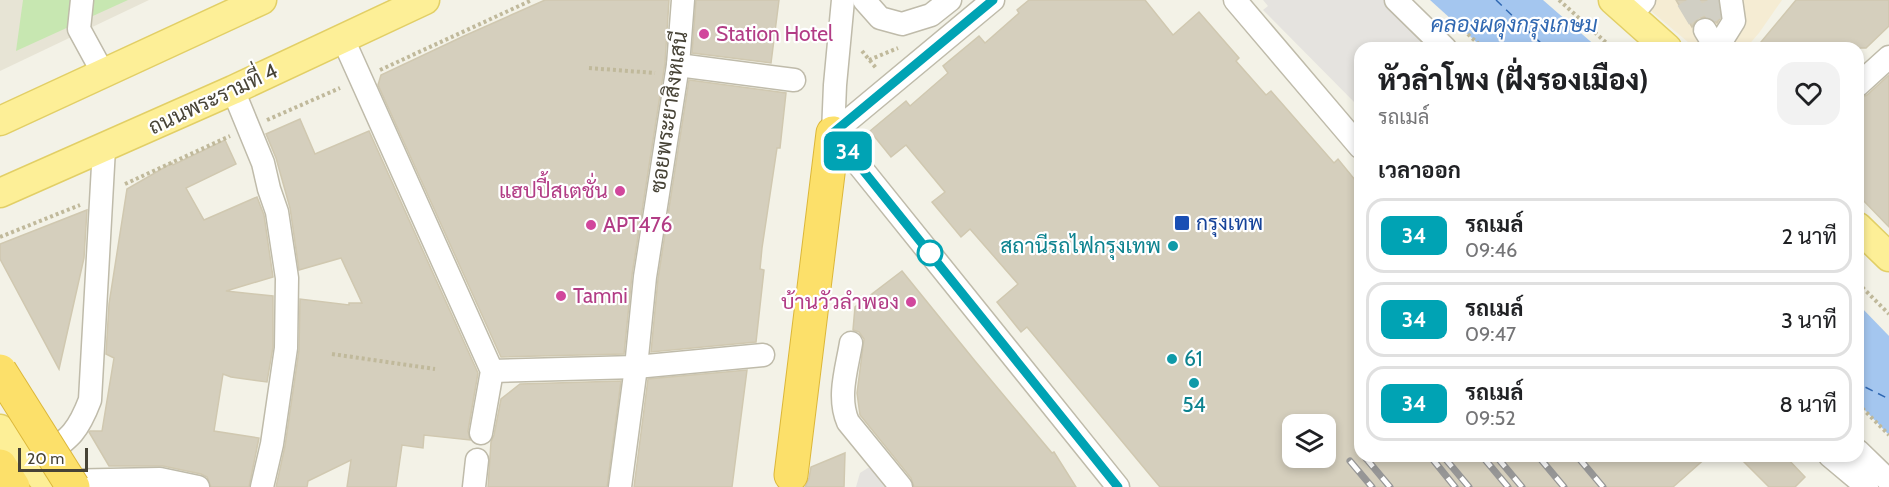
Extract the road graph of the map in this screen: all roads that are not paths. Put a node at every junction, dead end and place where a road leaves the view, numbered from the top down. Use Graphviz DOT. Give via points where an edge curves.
graph roads {
  1 [pos="82,0"];
  2 [pos="262,0"];
  3 [pos="425,0"];
  4 [pos="683,0"];
  5 [pos="843,0"];
  6 [pos="864,0"];
  7 [pos="950,0"];
  8 [pos="993,0"];
  9 [pos="1235,0"];
  10 [pos="1396,0"];
  11 [pos="1731,0"];
  12 [pos="1629,5"];
  13 [pos="1717,37"];
  14 [pos="343,39"];
  15 [pos="1439,42"];
  16 [pos="1662,42"];
  17 [pos="1889,57"];
  18 [pos="678,70"];
  19 [pos="103,73"];
  20 [pos="794,80"];
  21 [pos="1864,80"];
  22 [pos="233,90"];
  23 [pos="0,121"];
  24 [pos="833,133"];
  25 [pos="1354,140"];
  26 [pos="104,148"];
  27 [pos="0,194"];
  28 [pos="1864,233"];
  29 [pos="1889,257"];
  30 [pos="851,343"];
  31 [pos="763,355"];
  32 [pos="636,367"];
  33 [pos="0,371"];
  34 [pos="492,371"];
  35 [pos="0,429"];
  36 [pos="481,432"];
  37 [pos="1864,457"];
  38 [pos="477,460"];
  39 [pos="1837,462"];
  40 [pos="791,475"];
  41 [pos="35,479"];
  42 [pos="1889,481"];
  43 [pos="198,487"];
  44 [pos="262,487"];
  45 [pos="474,487"];
  46 [pos="620,487"];
  47 [pos="901,487"];
  48 [pos="1118,487"];
  49 [pos="1867,487"];
  1 -- 19 [label="street" via="79,29"];
  2 -- 19 [label="main road"];
  3 -- 14 [label="main road, ถนนพระรามที่ 4"];
  4 -- 18 [label="street, ซอยพระยาสิงหเสนี"];
  5 -- 24 [label="street"];
  6 -- 7 [label="street" via="880,18 902,24 932,15"];
  8 -- 24 [label="street"];
  9 -- 25 [label="street"];
  10 -- 15 [label="street"];
  11 -- 13 [label="street" via="1734,21"];
  12 -- 16 [label="main road"];
  14 -- 22 [label="main road, ถนนพระรามที่ 4"];
  14 -- 34 [label="street"];
  17 -- 21 [label="street"];
  18 -- 20 [label="street"];
  18 -- 32 [label="street, ซอยพระยาสิงหเสนี" via="645,277"];
  19 -- 23 [label="main road"];
  22 -- 26 [label="main road, ถนนพระรามที่ 4"];
  22 -- 44 [label="street" via="278,212 287,278 286,348"];
  24 -- 40 [label="highway"];
  24 -- 48 [label="street"];
  26 -- 27 [label="main road, ถนนพระรามที่ 4"];
  26 -- 41 [label="street" via="90,400 71,436"];
  28 -- 29 [label="main road"];
  30 -- 47 [label="street" via="843,411"];
  31 -- 32 [label="street"];
  32 -- 34 [label="street"];
  32 -- 46 [label="street, ซอยพระยาสิงหเสนี"];
  33 -- 41 [label="highway, bridge"];
  34 -- 36 [label="street"];
  35 -- 41 [label="main road"];
  37 -- 42 [label="street"];
  38 -- 45 [label="street"];
  39 -- 49 [label="street"];
  41 -- 43 [label="street" via="160,479"];
}
